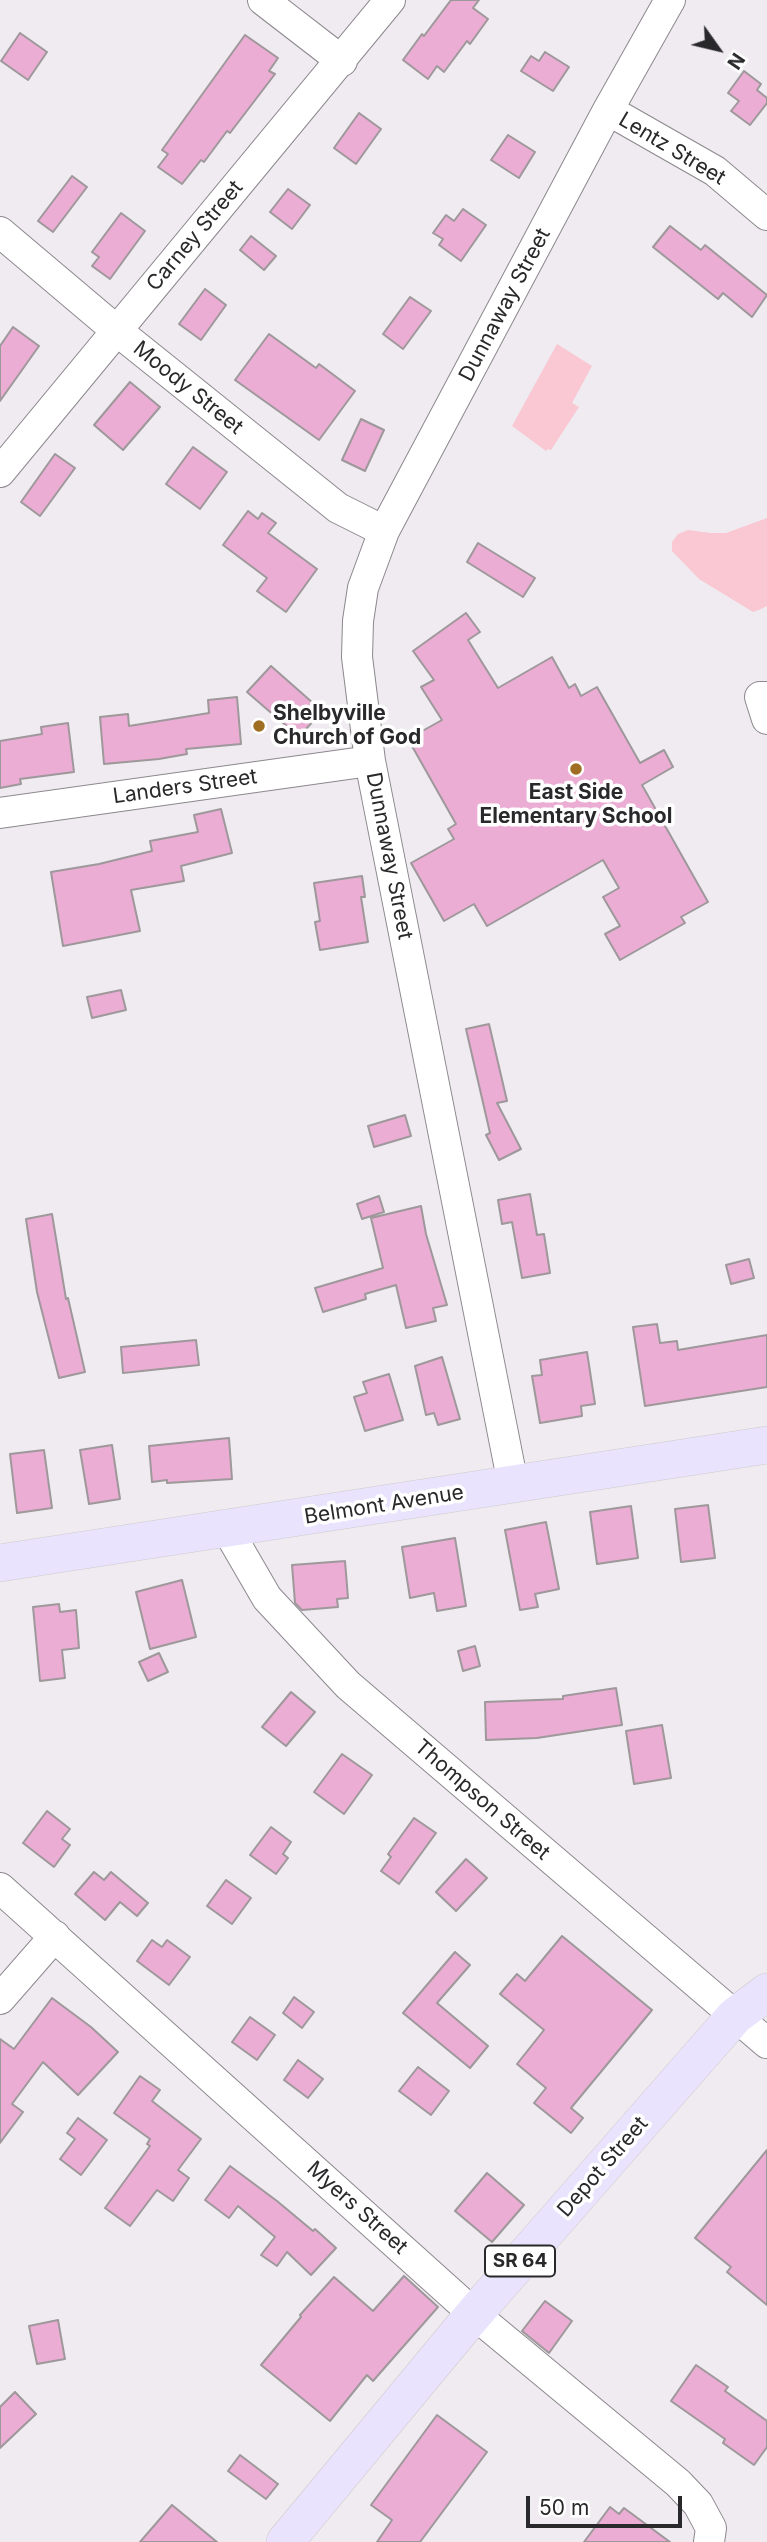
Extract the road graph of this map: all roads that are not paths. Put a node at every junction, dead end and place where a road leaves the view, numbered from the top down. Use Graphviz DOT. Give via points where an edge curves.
graph roads {
  1 [pos="263,0"];
  2 [pos="390,0"];
  3 [pos="670,0"];
  4 [pos="342,61"];
  5 [pos="608,110"];
  6 [pos="767,215"];
  7 [pos="0,232"];
  8 [pos="116,330"];
  9 [pos="0,472"];
  10 [pos="384,531"];
  11 [pos="370,761"];
  12 [pos="0,813"];
  13 [pos="767,1445"];
  14 [pos="513,1484"];
  15 [pos="227,1529"];
  16 [pos="0,1563"];
  17 [pos="0,1888"];
  18 [pos="55,1936"];
  19 [pos="767,1992"];
  20 [pos="0,1999"];
  21 [pos="735,2016"];
  22 [pos="767,2043"];
  23 [pos="474,2314"];
  24 [pos="710,2535"];
  25 [pos="285,2542"];
  1 -- 4 [label="street"];
  2 -- 4 [label="street, Carney Street"];
  3 -- 5 [label="street, Dunnaway Street"];
  4 -- 8 [label="street, Carney Street"];
  5 -- 6 [label="street, Lentz Street" via="715,171"];
  5 -- 10 [label="street, Dunnaway Street"];
  7 -- 8 [label="street, Moody Street"];
  8 -- 9 [label="street, Carney Street"];
  8 -- 10 [label="street, Moody Street" via="338,509"];
  10 -- 11 [label="street, Dunnaway Street" via="362,587 358,621 357,657"];
  11 -- 12 [label="street, Landers Street"];
  11 -- 14 [label="street, Dunnaway Street"];
  13 -- 14 [label="main road, Belmont Avenue"];
  14 -- 15 [label="main road, Belmont Avenue"];
  15 -- 16 [label="main road, Belmont Avenue"];
  15 -- 21 [label="street, Thompson Street" via="267,1598 348,1685"];
  17 -- 18 [label="street, Myers Street"];
  18 -- 20 [label="street"];
  18 -- 23 [label="street, Myers Street"];
  19 -- 21 [label="main road, Depot Street / SR 64"];
  21 -- 22 [label="street, Thompson Street"];
  21 -- 23 [label="main road, Depot Street / SR 64"];
  23 -- 24 [label="street, Myers Street" via="678,2483 698,2504"];
  23 -- 25 [label="main road, Depot Street / SR 64"];
}
